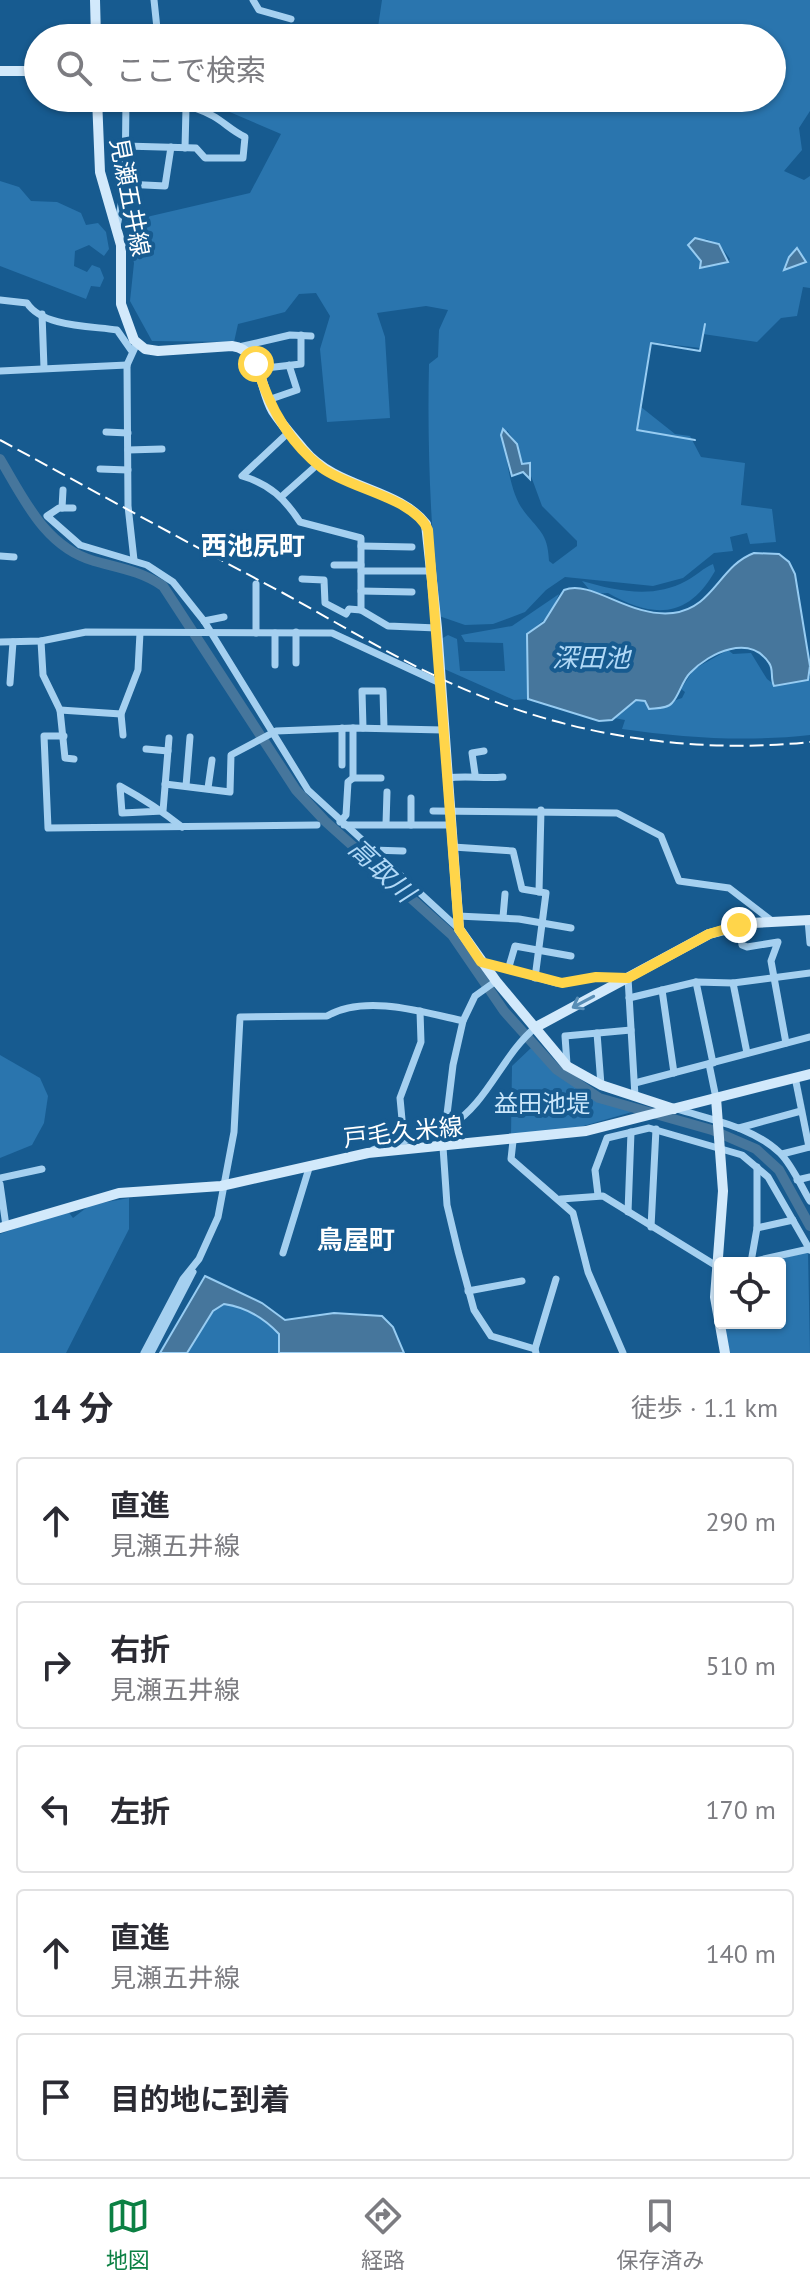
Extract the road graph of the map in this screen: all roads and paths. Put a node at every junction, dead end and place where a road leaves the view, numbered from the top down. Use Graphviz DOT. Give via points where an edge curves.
graph roads {
  1 [pos="95,0"];
  2 [pos="154,0"];
  3 [pos="253,0"];
  4 [pos="291,19"];
  5 [pos="96,24"];
  6 [pos="157,24"];
  7 [pos="0,71"];
  8 [pos="24,71"];
  9 [pos="98,112"];
  10 [pos="126,112"];
  11 [pos="186,112"];
  12 [pos="200,112"];
  13 [pos="125,146"];
  14 [pos="171,147"];
  15 [pos="185,148"];
  16 [pos="125,184"];
  17 [pos="117,230"];
  18 [pos="0,300"];
  19 [pos="42,314"];
  20 [pos="301,335"];
  21 [pos="311,336"];
  22 [pos="134,347"];
  23 [pos="239,347"];
  24 [pos="127,365"];
  25 [pos="289,365"];
  26 [pos="44,368"];
  27 [pos="257,369"];
  28 [pos="0,371"];
  29 [pos="268,400"];
  30 [pos="106,432"];
  31 [pos="289,432"];
  32 [pos="128,433"];
  33 [pos="162,449"];
  34 [pos="128,450"];
  35 [pos="318,464"];
  36 [pos="100,469"];
  37 [pos="128,470"];
  38 [pos="63,490"];
  39 [pos="281,497"];
  40 [pos="62,508"];
  41 [pos="73,508"];
  42 [pos="361,546"];
  43 [pos="412,547"];
  44 [pos="0,556"];
  45 [pos="14,557"];
  46 [pos="134,560"];
  47 [pos="334,565"];
  48 [pos="361,568"];
  49 [pos="432,571"];
  50 [pos="302,579"];
  51 [pos="256,584"];
  52 [pos="361,591"];
  53 [pos="412,592"];
  54 [pos="361,610"];
  55 [pos="224,617"];
  56 [pos="204,621"];
  57 [pos="437,628"];
  58 [pos="296,632"];
  59 [pos="140,633"];
  60 [pos="208,633"];
  61 [pos="256,633"];
  62 [pos="275,633"];
  63 [pos="41,641"];
  64 [pos="0,642"];
  65 [pos="13,642"];
  66 [pos="296,663"];
  67 [pos="275,665"];
  68 [pos="10,683"];
  69 [pos="440,683"];
  70 [pos="60,710"];
  71 [pos="121,714"];
  72 [pos="342,728"];
  73 [pos="353,728"];
  74 [pos="363,728"];
  75 [pos="384,728"];
  76 [pos="443,730"];
  77 [pos="269,733"];
  78 [pos="123,735"];
  79 [pos="64,736"];
  80 [pos="190,737"];
  81 [pos="169,738"];
  82 [pos="146,749"];
  83 [pos="168,751"];
  84 [pos="484,751"];
  85 [pos="74,759"];
  86 [pos="212,760"];
  87 [pos="342,765"];
  88 [pos="475,774"];
  89 [pos="503,777"];
  90 [pos="353,778"];
  91 [pos="381,778"];
  92 [pos="447,778"];
  93 [pos="165,784"];
  94 [pos="186,786"];
  95 [pos="208,788"];
  96 [pos="387,792"];
  97 [pos="411,798"];
  98 [pos="450,810"];
  99 [pos="541,810"];
  100 [pos="163,811"];
  101 [pos="433,811"];
  102 [pos="342,823"];
  103 [pos="386,824"];
  104 [pos="317,825"];
  105 [pos="411,825"];
  106 [pos="451,825"];
  107 [pos="182,827"];
  108 [pos="453,847"];
  109 [pos="372,850"];
  110 [pos="403,851"];
  111 [pos="539,892"];
  112 [pos="505,894"];
  113 [pos="458,916"];
  114 [pos="503,917"];
  115 [pos="809,920"];
  116 [pos="772,921"];
  117 [pos="541,923"];
  118 [pos="739,925"];
  119 [pos="571,928"];
  120 [pos="459,929"];
  121 [pos="810,943"];
  122 [pos="536,950"];
  123 [pos="571,956"];
  124 [pos="481,962"];
  125 [pos="508,970"];
  126 [pos="810,973"];
  127 [pos="535,978"];
  128 [pos="628,978"];
  129 [pos="773,980"];
  130 [pos="495,982"];
  131 [pos="696,982"];
  132 [pos="733,983"];
  133 [pos="662,990"];
  134 [pos="629,998"];
  135 [pos="420,1011"];
  136 [pos="463,1021"];
  137 [pos="534,1029"];
  138 [pos="631,1030"];
  139 [pos="597,1033"];
  140 [pos="810,1037"];
  141 [pos="786,1043"];
  142 [pos="747,1053"];
  143 [pos="711,1064"];
  144 [pos="567,1066"];
  145 [pos="674,1073"];
  146 [pos="810,1074"];
  147 [pos="795,1077"];
  148 [pos="635,1083"];
  149 [pos="601,1085"];
  150 [pos="635,1096"];
  151 [pos="716,1098"];
  152 [pos="672,1109"];
  153 [pos="801,1111"];
  154 [pos="719,1123"];
  155 [pos="739,1128"];
  156 [pos="445,1129"];
  157 [pos="656,1129"];
  158 [pos="631,1132"];
  159 [pos="404,1141"];
  160 [pos="513,1141"];
  161 [pos="720,1144"];
  162 [pos="443,1147"];
  163 [pos="809,1147"];
  164 [pos="368,1153"];
  165 [pos="782,1154"];
  166 [pos="310,1165"];
  167 [pos="757,1167"];
  168 [pos="42,1169"];
  169 [pos="810,1177"];
  170 [pos="0,1178"];
  171 [pos="797,1180"];
  172 [pos="0,1184"];
  173 [pos="221,1186"];
  174 [pos="598,1195"];
  175 [pos="561,1199"];
  176 [pos="810,1201"];
  177 [pos="628,1212"];
  178 [pos="793,1220"];
  179 [pos="3,1227"];
  180 [pos="651,1227"];
  181 [pos="757,1228"];
  182 [pos="810,1250"];
  183 [pos="283,1253"];
  184 [pos="718,1257"];
  185 [pos="750,1257"];
  186 [pos="774,1257"];
  187 [pos="199,1259"];
  188 [pos="714,1266"];
  189 [pos="556,1279"];
  190 [pos="522,1281"];
  191 [pos="468,1291"];
  192 [pos="720,1329"];
  193 [pos="536,1351"];
  194 [pos="620,1352"];
  195 [pos="144,1353"];
  196 [pos="151,1353"];
  197 [pos="725,1353"];
  1 -- 5 [label="main road"];
  2 -- 6 [label="street"];
  3 -- 4 [label="street" via="259,10"];
  7 -- 8 [label="main road"];
  9 -- 17 [label="main road, 見瀬五井線" via="100,172"];
  10 -- 13 [label="street"];
  11 -- 15 [label="street"];
  12 -- 15 [label="street" via="245,137 243,158 205,158 196,148"];
  13 -- 14 [label="street"];
  13 -- 16 [label="street"];
  14 -- 15 [label="street"];
  14 -- 16 [label="street" via="165,186"];
  16 -- 17 [label="street"];
  17 -- 22 [label="main road, 見瀬五井線" via="124,265 121,304"];
  18 -- 19 [label="street" via="27,303"];
  19 -- 22 [label="street" via="121,332"];
  19 -- 26 [label="street"];
  20 -- 21 [label="street"];
  20 -- 23 [label="street"];
  20 -- 25 [label="street" via="301,364"];
  22 -- 23 [label="main road"];
  22 -- 24 [label="street"];
  23 -- 27 [label="main road"];
  24 -- 26 [label="street"];
  24 -- 32 [label="street"];
  25 -- 27 [label="street"];
  25 -- 29 [label="street" via="297,390"];
  26 -- 28 [label="street"];
  27 -- 29 [label="main road"];
  29 -- 31 [label="main road"];
  30 -- 32 [label="street"];
  31 -- 35 [label="main road"];
  31 -- 39 [label="street" via="242,473"];
  32 -- 34 [label="street"];
  33 -- 34 [label="street"];
  34 -- 37 [label="street"];
  35 -- 39 [label="street"];
  35 -- 49 [label="main road" via="421,518 428,530"];
  36 -- 37 [label="street"];
  37 -- 46 [label="street"];
  38 -- 40 [label="street"];
  39 -- 42 [label="street" via="300,522 361,538"];
  40 -- 41 [label="street"];
  40 -- 46 [label="street" via="47,516 69,537 92,551"];
  42 -- 43 [label="street"];
  42 -- 48 [label="street"];
  44 -- 45 [label="street"];
  46 -- 56 [label="street" via="173,582"];
  47 -- 48 [label="street"];
  48 -- 49 [label="street"];
  48 -- 52 [label="street"];
  49 -- 57 [label="main road"];
  50 -- 54 [label="street" via="324,580 325,603 346,614 349,609"];
  51 -- 61 [label="street"];
  52 -- 53 [label="street"];
  52 -- 54 [label="street"];
  54 -- 57 [label="street" via="388,626"];
  55 -- 56 [label="street"];
  56 -- 60 [label="street"];
  57 -- 69 [label="main road"];
  58 -- 62 [label="street"];
  58 -- 66 [label="street"];
  58 -- 69 [label="street" via="338,634"];
  59 -- 60 [label="street"];
  59 -- 63 [label="street" via="79,632"];
  59 -- 71 [label="street" via="138,670"];
  60 -- 61 [label="street"];
  60 -- 77 [label="street"];
  61 -- 62 [label="street"];
  62 -- 67 [label="street"];
  63 -- 65 [label="street"];
  63 -- 70 [label="street" via="43,675"];
  64 -- 65 [label="street"];
  65 -- 68 [label="street"];
  69 -- 76 [label="main road"];
  70 -- 71 [label="street"];
  70 -- 79 [label="street"];
  71 -- 78 [label="street"];
  72 -- 73 [label="street"];
  72 -- 77 [label="street"];
  72 -- 87 [label="street"];
  73 -- 74 [label="street"];
  73 -- 90 [label="street"];
  74 -- 75 [label="street"];
  74 -- 75 [label="street" via="362,691 383,691"];
  75 -- 76 [label="street"];
  76 -- 92 [label="main road"];
  77 -- 95 [label="street" via="231,755 230,792"];
  77 -- 102 [label="street" via="308,790"];
  79 -- 85 [label="street" via="65,758"];
  79 -- 107 [label="street" via="44,736 48,828"];
  80 -- 94 [label="street"];
  81 -- 83 [label="street"];
  82 -- 83 [label="street"];
  83 -- 93 [label="street"];
  84 -- 88 [label="street" via="472,753"];
  86 -- 95 [label="street"];
  88 -- 89 [label="street" via="483,779"];
  88 -- 92 [label="street"];
  90 -- 91 [label="street"];
  90 -- 102 [label="street"];
  92 -- 98 [label="main road"];
  93 -- 94 [label="street"];
  93 -- 100 [label="street"];
  94 -- 95 [label="street"];
  96 -- 103 [label="street"];
  97 -- 105 [label="street"];
  98 -- 99 [label="street"];
  98 -- 101 [label="street"];
  98 -- 106 [label="main road"];
  99 -- 111 [label="street"];
  99 -- 116 [label="street" via="623,816 661,836 679,881 729,888"];
  100 -- 100 [label="street" via="122,813 120,786 141,797"];
  100 -- 107 [label="street"];
  102 -- 103 [label="street"];
  102 -- 109 [label="street"];
  103 -- 105 [label="street"];
  104 -- 107 [label="street"];
  105 -- 106 [label="street"];
  106 -- 108 [label="main road"];
  108 -- 111 [label="street" via="513,851 522,889"];
  108 -- 113 [label="main road"];
  109 -- 110 [label="street"];
  109 -- 120 [label="street"];
  111 -- 117 [label="street" via="546,893"];
  112 -- 114 [label="street"];
  113 -- 114 [label="street"];
  113 -- 120 [label="main road"];
  114 -- 117 [label="street"];
  115 -- 116 [label="main road"];
  115 -- 121 [label="street"];
  116 -- 118 [label="main road"];
  117 -- 119 [label="street"];
  117 -- 122 [label="street"];
  118 -- 128 [label="main road" via="709,934"];
  118 -- 129 [label="street" via="742,945 778,942 771,961"];
  120 -- 124 [label="main road"];
  122 -- 123 [label="street"];
  122 -- 125 [label="street" via="515,946"];
  122 -- 127 [label="street"];
  124 -- 125 [label="street"];
  124 -- 130 [label="main road"];
  125 -- 127 [label="street"];
  126 -- 129 [label="street"];
  127 -- 128 [label="street" via="562,983"];
  128 -- 134 [label="street"];
  128 -- 137 [label="main road, one-way"];
  129 -- 132 [label="street"];
  129 -- 141 [label="street"];
  130 -- 136 [label="street" via="475,996"];
  130 -- 137 [label="main road"];
  131 -- 132 [label="street"];
  131 -- 133 [label="street"];
  131 -- 143 [label="street"];
  132 -- 142 [label="street"];
  133 -- 134 [label="street"];
  133 -- 145 [label="street"];
  134 -- 138 [label="street"];
  135 -- 136 [label="street"];
  135 -- 159 [label="street" via="421,1042 400,1098"];
  135 -- 173 [label="street" via="391,1005 327,1016 240,1017 234,1132"];
  136 -- 156 [label="street"];
  137 -- 144 [label="main road"];
  137 -- 156 [label="street" via="471,1109"];
  138 -- 139 [label="street"];
  138 -- 148 [label="street"];
  139 -- 144 [label="street" via="565,1036"];
  139 -- 149 [label="street"];
  140 -- 141 [label="street"];
  141 -- 142 [label="street"];
  142 -- 143 [label="street"];
  143 -- 145 [label="street"];
  143 -- 151 [label="street"];
  144 -- 149 [label="main road"];
  145 -- 148 [label="street"];
  146 -- 147 [label="main road, 戸毛久米線"];
  147 -- 151 [label="main road, 戸毛久米線"];
  147 -- 153 [label="street"];
  148 -- 150 [label="street"];
  149 -- 150 [label="main road"];
  150 -- 152 [label="main road"];
  151 -- 152 [label="main road, 戸毛久米線"];
  151 -- 154 [label="main road"];
  152 -- 154 [label="street"];
  152 -- 160 [label="main road, 戸毛久米線" via="586,1131"];
  153 -- 155 [label="street"];
  153 -- 163 [label="street"];
  154 -- 155 [label="street"];
  154 -- 161 [label="main road"];
  155 -- 165 [label="street"];
  156 -- 159 [label="street"];
  156 -- 162 [label="street"];
  157 -- 158 [label="street"];
  157 -- 161 [label="street"];
  157 -- 180 [label="street"];
  158 -- 174 [label="street" via="607,1138 595,1170"];
  158 -- 177 [label="street"];
  159 -- 164 [label="street"];
  160 -- 162 [label="main road, 戸毛久米線"];
  160 -- 175 [label="street" via="511,1159"];
  161 -- 167 [label="street"];
  161 -- 184 [label="main road" via="723,1219"];
  162 -- 164 [label="main road, 戸毛久米線"];
  162 -- 191 [label="street" via="447,1205"];
  163 -- 165 [label="street"];
  164 -- 166 [label="main road, 戸毛久米線"];
  165 -- 171 [label="street"];
  166 -- 173 [label="main road, 戸毛久米線"];
  166 -- 183 [label="street"];
  167 -- 178 [label="street"];
  167 -- 181 [label="street"];
  168 -- 170 [label="street"];
  169 -- 171 [label="street"];
  171 -- 176 [label="street"];
  172 -- 179 [label="street"];
  173 -- 179 [label="main road, 戸毛久米線" via="119,1193"];
  173 -- 187 [label="street" via="218,1217"];
  174 -- 175 [label="street"];
  174 -- 177 [label="street"];
  175 -- 194 [label="street" via="573,1213 588,1272"];
  177 -- 180 [label="street"];
  178 -- 181 [label="street"];
  178 -- 182 [label="street"];
  180 -- 188 [label="street"];
  181 -- 185 [label="street"];
  182 -- 186 [label="street"];
  187 -- 195 [label="street"];
  187 -- 196 [label="street"];
  189 -- 193 [label="street"];
  190 -- 191 [label="street"];
  191 -- 193 [label="street" via="491,1336"];
  192 -- 197 [label="main road"];
}
